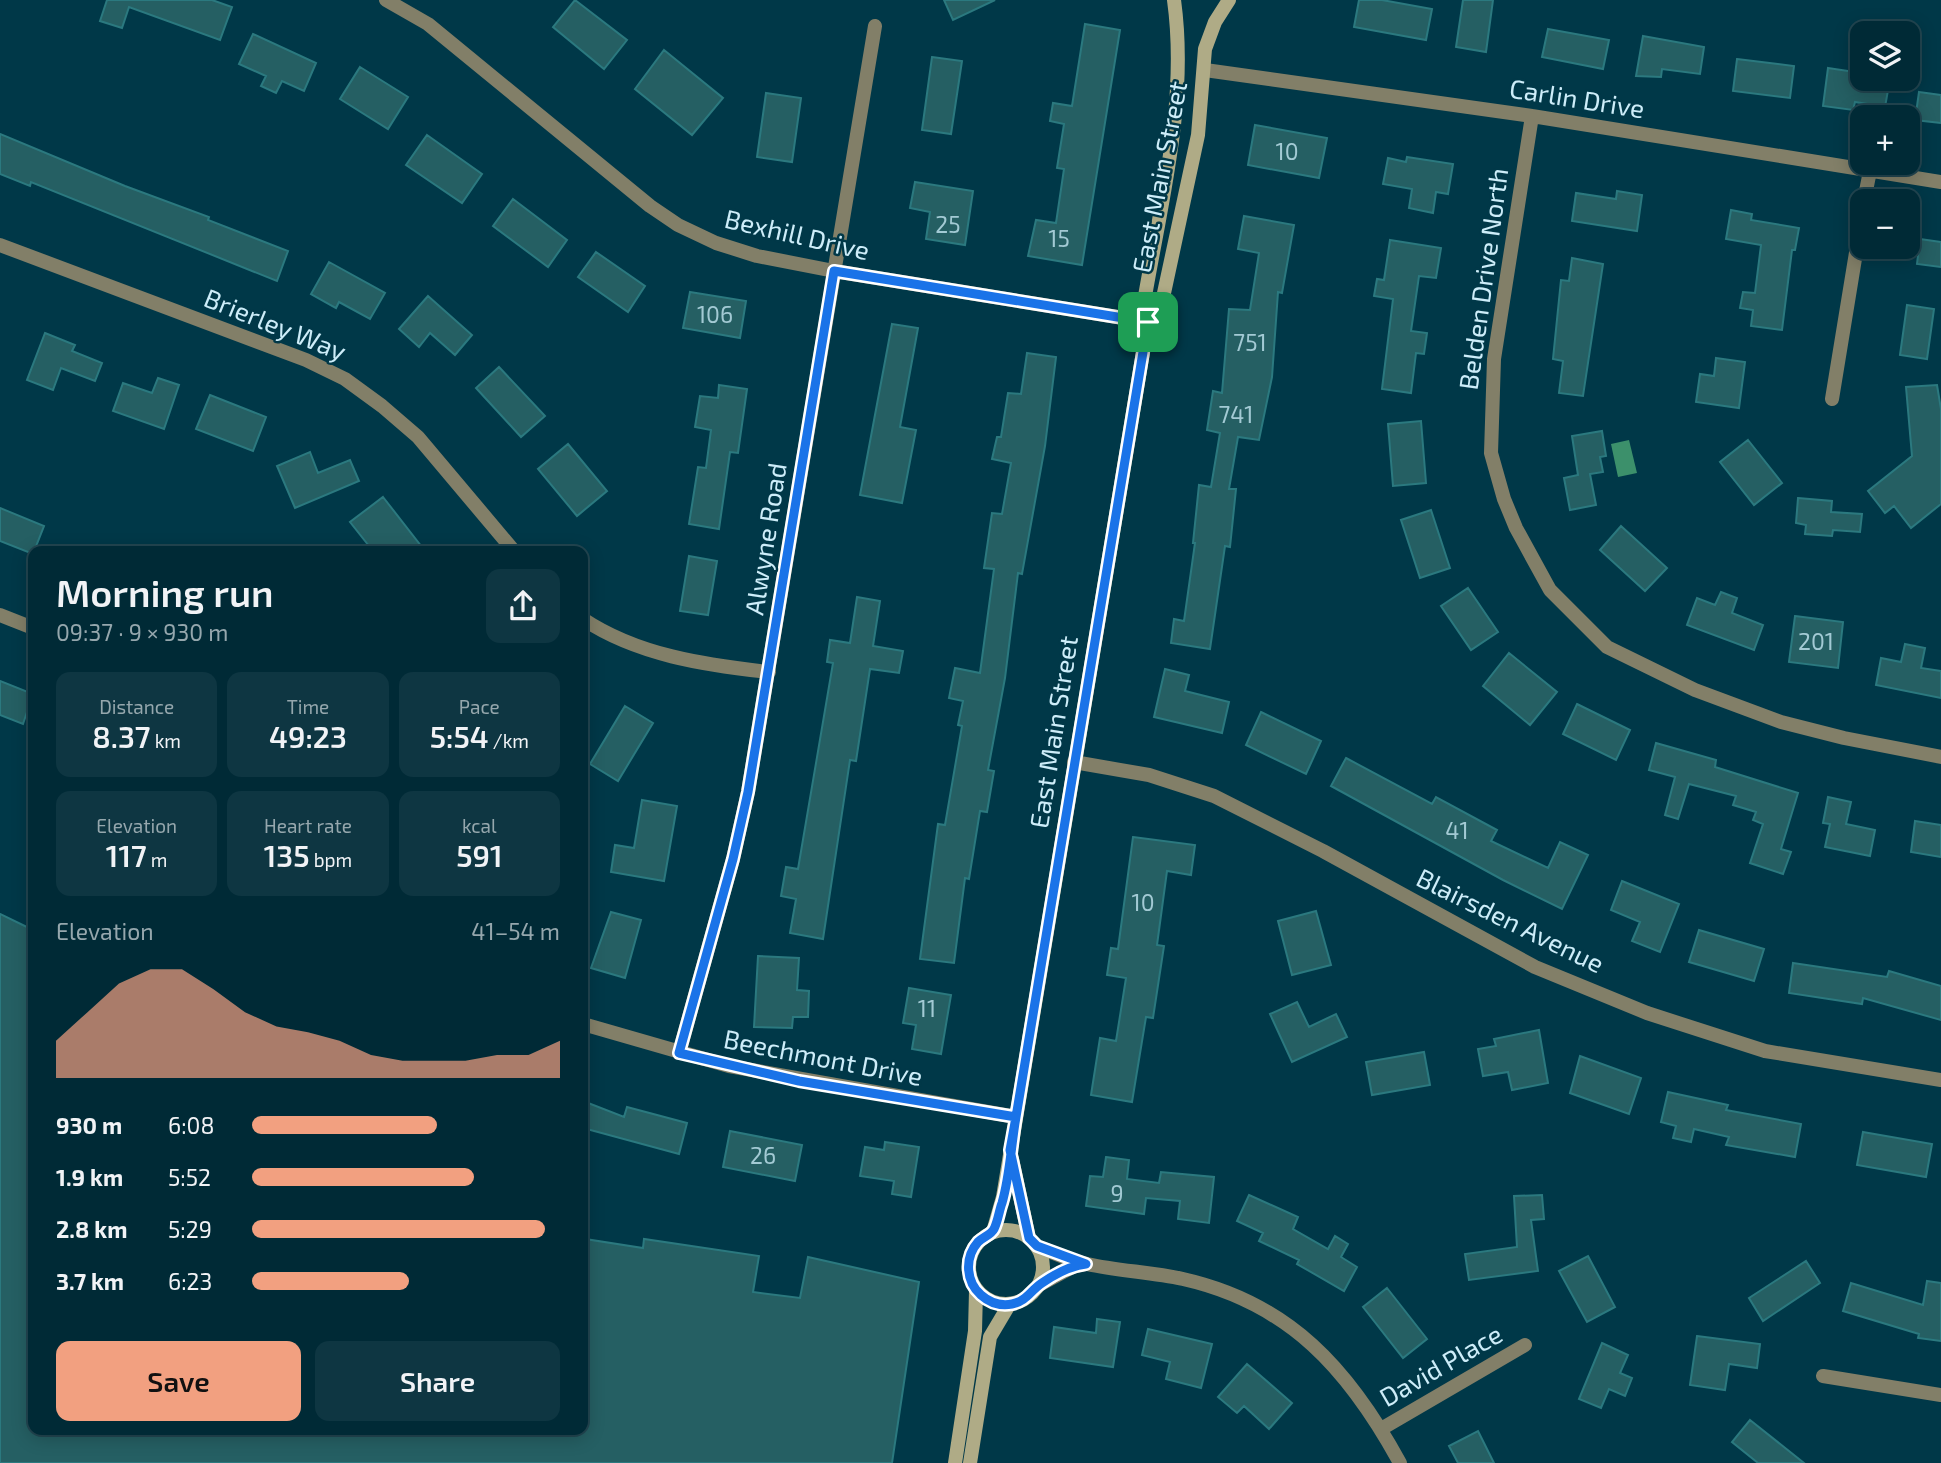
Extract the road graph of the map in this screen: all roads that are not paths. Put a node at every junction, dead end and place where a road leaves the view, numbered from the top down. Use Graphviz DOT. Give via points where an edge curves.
graph roads {
  1 [pos="386,0"];
  2 [pos="1174,0"];
  3 [pos="1229,0"];
  4 [pos="875,26"];
  5 [pos="1205,70"];
  6 [pos="1532,116"];
  7 [pos="1850,168"];
  8 [pos="1896,175"];
  9 [pos="1941,182"];
  10 [pos="0,245"];
  11 [pos="1855,259"];
  12 [pos="834,271"];
  13 [pos="1148,322"];
  14 [pos="1832,399"];
  15 [pos="510,546"];
  16 [pos="0,615"];
  17 [pos="588,622"];
  18 [pos="28,626"];
  19 [pos="769,672"];
  20 [pos="1941,757"];
  21 [pos="1074,762"];
  22 [pos="588,1026"];
  23 [pos="679,1053"];
  24 [pos="1941,1080"];
  25 [pos="1016,1117"];
  26 [pos="1010,1150"];
  27 [pos="993,1232"];
  28 [pos="1033,1242"];
  29 [pos="1086,1264"];
  30 [pos="1039,1285"];
  31 [pos="976,1291"];
  32 [pos="1009,1305"];
  33 [pos="1525,1345"];
  34 [pos="1823,1376"];
  35 [pos="1941,1395"];
  36 [pos="1381,1429"];
  37 [pos="955,1463"];
  38 [pos="970,1463"];
  39 [pos="1400,1463"];
  1 -- 12 [label="street, Bexhill Drive" via="429,24 678,225 757,256"];
  2 -- 13 [label="main road, East Main Street" via="1178,86 1144,302"];
  3 -- 5 [label="main road, East Main Street" via="1208,38"];
  4 -- 12 [label="street, Alwyne Road"];
  5 -- 6 [label="street, Carlin Drive"];
  5 -- 13 [label="main road, East Main Street" via="1198,135 1161,307"];
  6 -- 7 [label="street, Carlin Drive"];
  6 -- 20 [label="street, Belden Drive North" via="1494,359 1491,453 1516,528 1550,590 1607,647 1695,690 1781,722"];
  8 -- 9 [label="street, Carlin Drive"];
  10 -- 15 [label="street, Brierley Way" via="306,360 345,379 418,437"];
  11 -- 14 [label="street"];
  12 -- 13 [label="street, Bexhill Drive"];
  12 -- 19 [label="street, Alwyne Road"];
  13 -- 21 [label="main road, East Main Street"];
  16 -- 18 [label="street"];
  17 -- 19 [label="street" via="634,646"];
  19 -- 23 [label="street, Alwyne Road" via="733,859"];
  21 -- 24 [label="street, Blairsden Avenue" via="1149,775 1214,796 1535,967 1647,1013 1765,1051"];
  21 -- 25 [label="main road, East Main Street"];
  22 -- 23 [label="street, Beechmont Drive"];
  23 -- 25 [label="street, Beechmont Drive" via="799,1081"];
  25 -- 26 [label="main road, East Main Street"];
  26 -- 27 [label="main road, East Main Street"];
  26 -- 28 [label="main road, East Main Street"];
  27 -- 28 [label="main road" via="1009,1230"];
  27 -- 31 [label="main road" via="976,1244 970,1256 970,1280"];
  28 -- 29 [label="street"];
  28 -- 30 [label="main road" via="1043,1261"];
  29 -- 30 [label="street"];
  29 -- 36 [label="street" via="1216,1287 1285,1321 1326,1355"];
  30 -- 32 [label="main road" via="1032,1295"];
  31 -- 32 [label="main road" via="997,1304"];
  31 -- 37 [label="main road" via="975,1331"];
  32 -- 38 [label="main road" via="990,1337"];
  33 -- 36 [label="street, David Place"];
  34 -- 35 [label="street"];
  36 -- 39 [label="street"];
}
